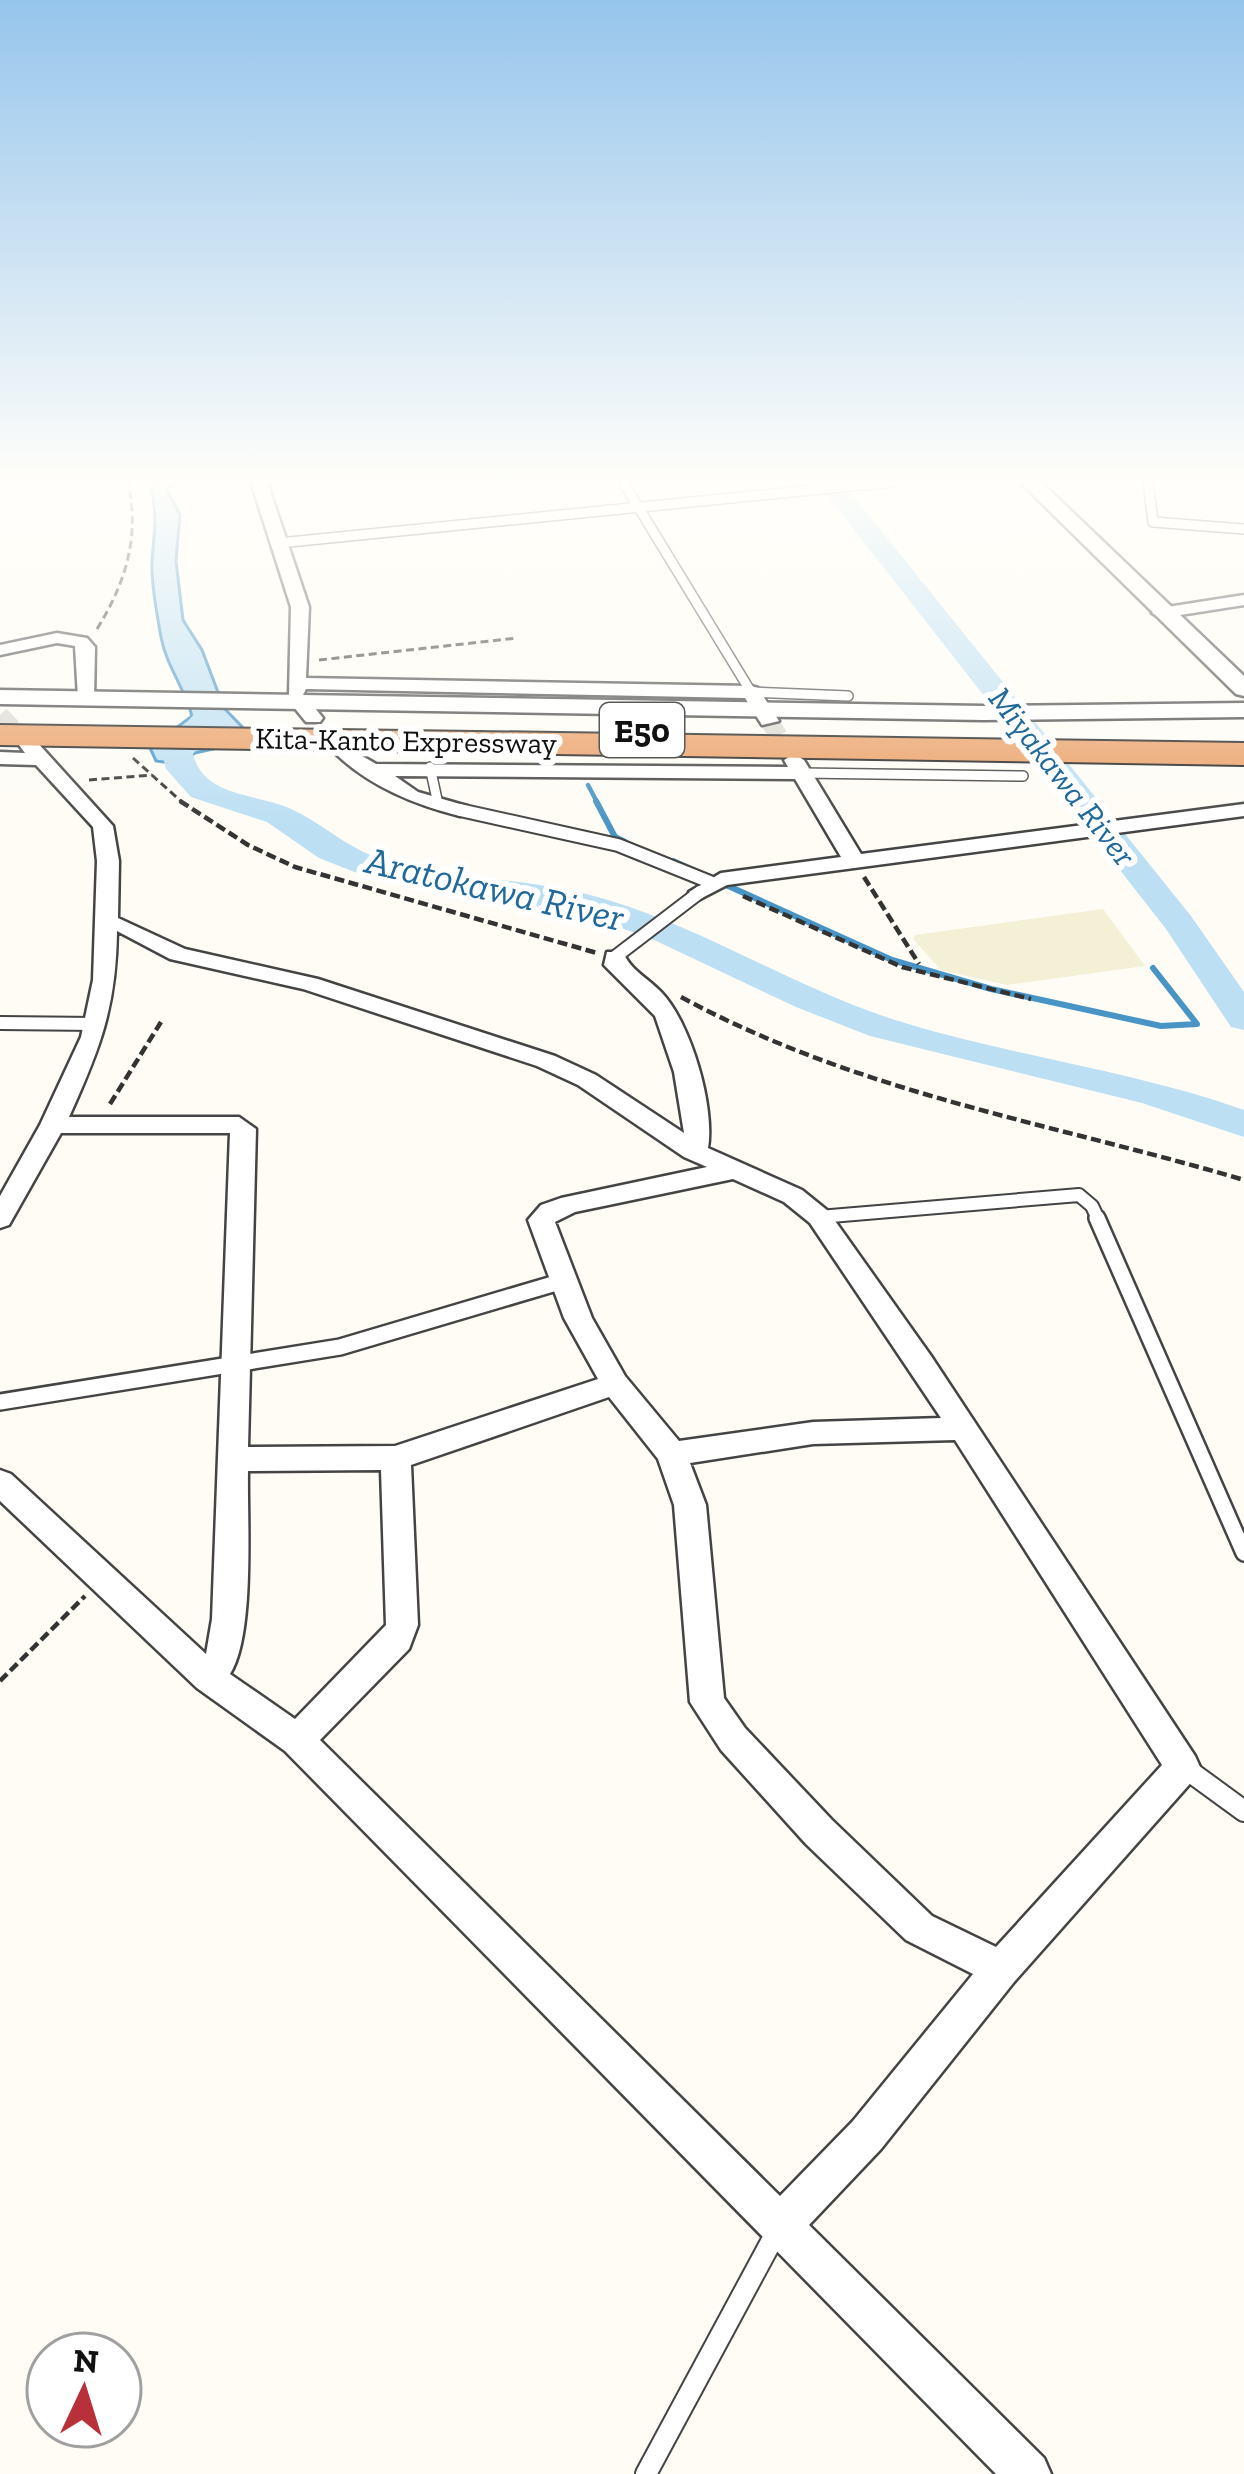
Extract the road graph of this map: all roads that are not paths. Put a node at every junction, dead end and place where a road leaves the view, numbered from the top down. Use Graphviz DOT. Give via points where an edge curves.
graph roads {
  1 [pos="297,597"];
  2 [pos="693,597"];
  3 [pos="1145,597"];
  4 [pos="1244,600"];
  5 [pos="1161,613"];
  6 [pos="0,650"];
  7 [pos="1244,689"];
  8 [pos="848,696"];
  9 [pos="0,697"];
  10 [pos="760,706"];
  11 [pos="301,710"];
  12 [pos="1244,710"];
  13 [pos="95,714"];
  14 [pos="0,721"];
  15 [pos="1244,740"];
  16 [pos="1000,744"];
  17 [pos="1083,744"];
  18 [pos="23,746"];
  19 [pos="343,751"];
  20 [pos="1244,754"];
  21 [pos="0,758"];
  22 [pos="430,767"];
  23 [pos="797,767"];
  24 [pos="366,770"];
  25 [pos="449,808"];
  26 [pos="1244,810"];
  27 [pos="855,862"];
  28 [pos="705,887"];
  29 [pos="106,922"];
  30 [pos="615,957"];
  31 [pos="0,1023"];
  32 [pos="98,1024"];
  33 [pos="53,1125"];
  34 [pos="693,1150"];
  35 [pos="732,1171"];
  36 [pos="819,1216"];
  37 [pos="0,1219"];
  38 [pos="563,1281"];
  39 [pos="235,1366"];
  40 [pos="615,1384"];
  41 [pos="0,1402"];
  42 [pos="962,1429"];
  43 [pos="672,1454"];
  44 [pos="396,1458"];
  45 [pos="235,1459"];
  46 [pos="0,1482"];
  47 [pos="1244,1553"];
  48 [pos="209,1678"];
  49 [pos="296,1740"];
  50 [pos="1183,1767"];
  51 [pos="1244,1810"];
  52 [pos="1001,1969"];
  53 [pos="780,2226"];
  54 [pos="646,2474"];
  55 [pos="1028,2474"];
  1 -- 11 [label="street"];
  2 -- 10 [label="lane"];
  3 -- 5 [label="street"];
  4 -- 5 [label="street"];
  5 -- 7 [label="street"];
  6 -- 13 [label="street" via="77,640 86,647"];
  8 -- 10 [label="lane"];
  9 -- 13 [label="street"];
  10 -- 11 [label="street"];
  10 -- 13 [label="street" via="244,700"];
  10 -- 16 [label="street"];
  11 -- 13 [label="highway, Kita-Kanto Expressway / E50"];
  11 -- 16 [label="highway, Kita-Kanto Expressway / E50"];
  12 -- 16 [label="street" via="1038,714"];
  13 -- 14 [label="highway, Kita-Kanto Expressway / E50"];
  13 -- 18 [label="highway, Kita-Kanto Expressway / E50"];
  15 -- 17 [label="highway, Kita-Kanto Expressway / E50"];
  16 -- 17 [label="highway, Kita-Kanto Expressway / E50"];
  16 -- 23 [label="lane"];
  17 -- 20 [label="highway, Kita-Kanto Expressway / E50"];
  18 -- 21 [label="street"];
  18 -- 29 [label="street" via="106,835"];
  19 -- 24 [label="street"];
  22 -- 23 [label="street"];
  22 -- 24 [label="street"];
  22 -- 25 [label="lane"];
  23 -- 27 [label="street"];
  24 -- 25 [label="street"];
  25 -- 28 [label="lane" via="618,844"];
  26 -- 27 [label="street"];
  27 -- 28 [label="street"];
  28 -- 30 [label="lane"];
  29 -- 32 [label="street"];
  29 -- 34 [label="street" via="128,926 158,948 310,984 546,1061"];
  30 -- 34 [label="street" via="671,1026 694,1114"];
  31 -- 32 [label="lane"];
  32 -- 33 [label="street"];
  33 -- 37 [label="street"];
  33 -- 39 [label="street" via="243,1129"];
  34 -- 35 [label="street"];
  35 -- 36 [label="street"];
  35 -- 38 [label="street" via="550,1211 541,1220"];
  36 -- 42 [label="street"];
  36 -- 47 [label="lane" via="1079,1196 1092,1206"];
  38 -- 39 [label="lane" via="340,1347"];
  38 -- 40 [label="street"];
  39 -- 41 [label="lane"];
  39 -- 45 [label="street"];
  40 -- 43 [label="street"];
  40 -- 44 [label="street"];
  42 -- 43 [label="street" via="813,1432"];
  42 -- 50 [label="street"];
  43 -- 52 [label="street" via="690,1505 707,1702 805,1817 919,1928"];
  44 -- 45 [label="street"];
  44 -- 49 [label="street" via="398,1639"];
  45 -- 48 [label="street" via="224,1654"];
  46 -- 48 [label="street"];
  48 -- 49 [label="street"];
  49 -- 53 [label="street"];
  50 -- 51 [label="lane"];
  50 -- 52 [label="street"];
  52 -- 53 [label="street" via="867,2135"];
  53 -- 54 [label="lane"];
  53 -- 55 [label="street"];
}
